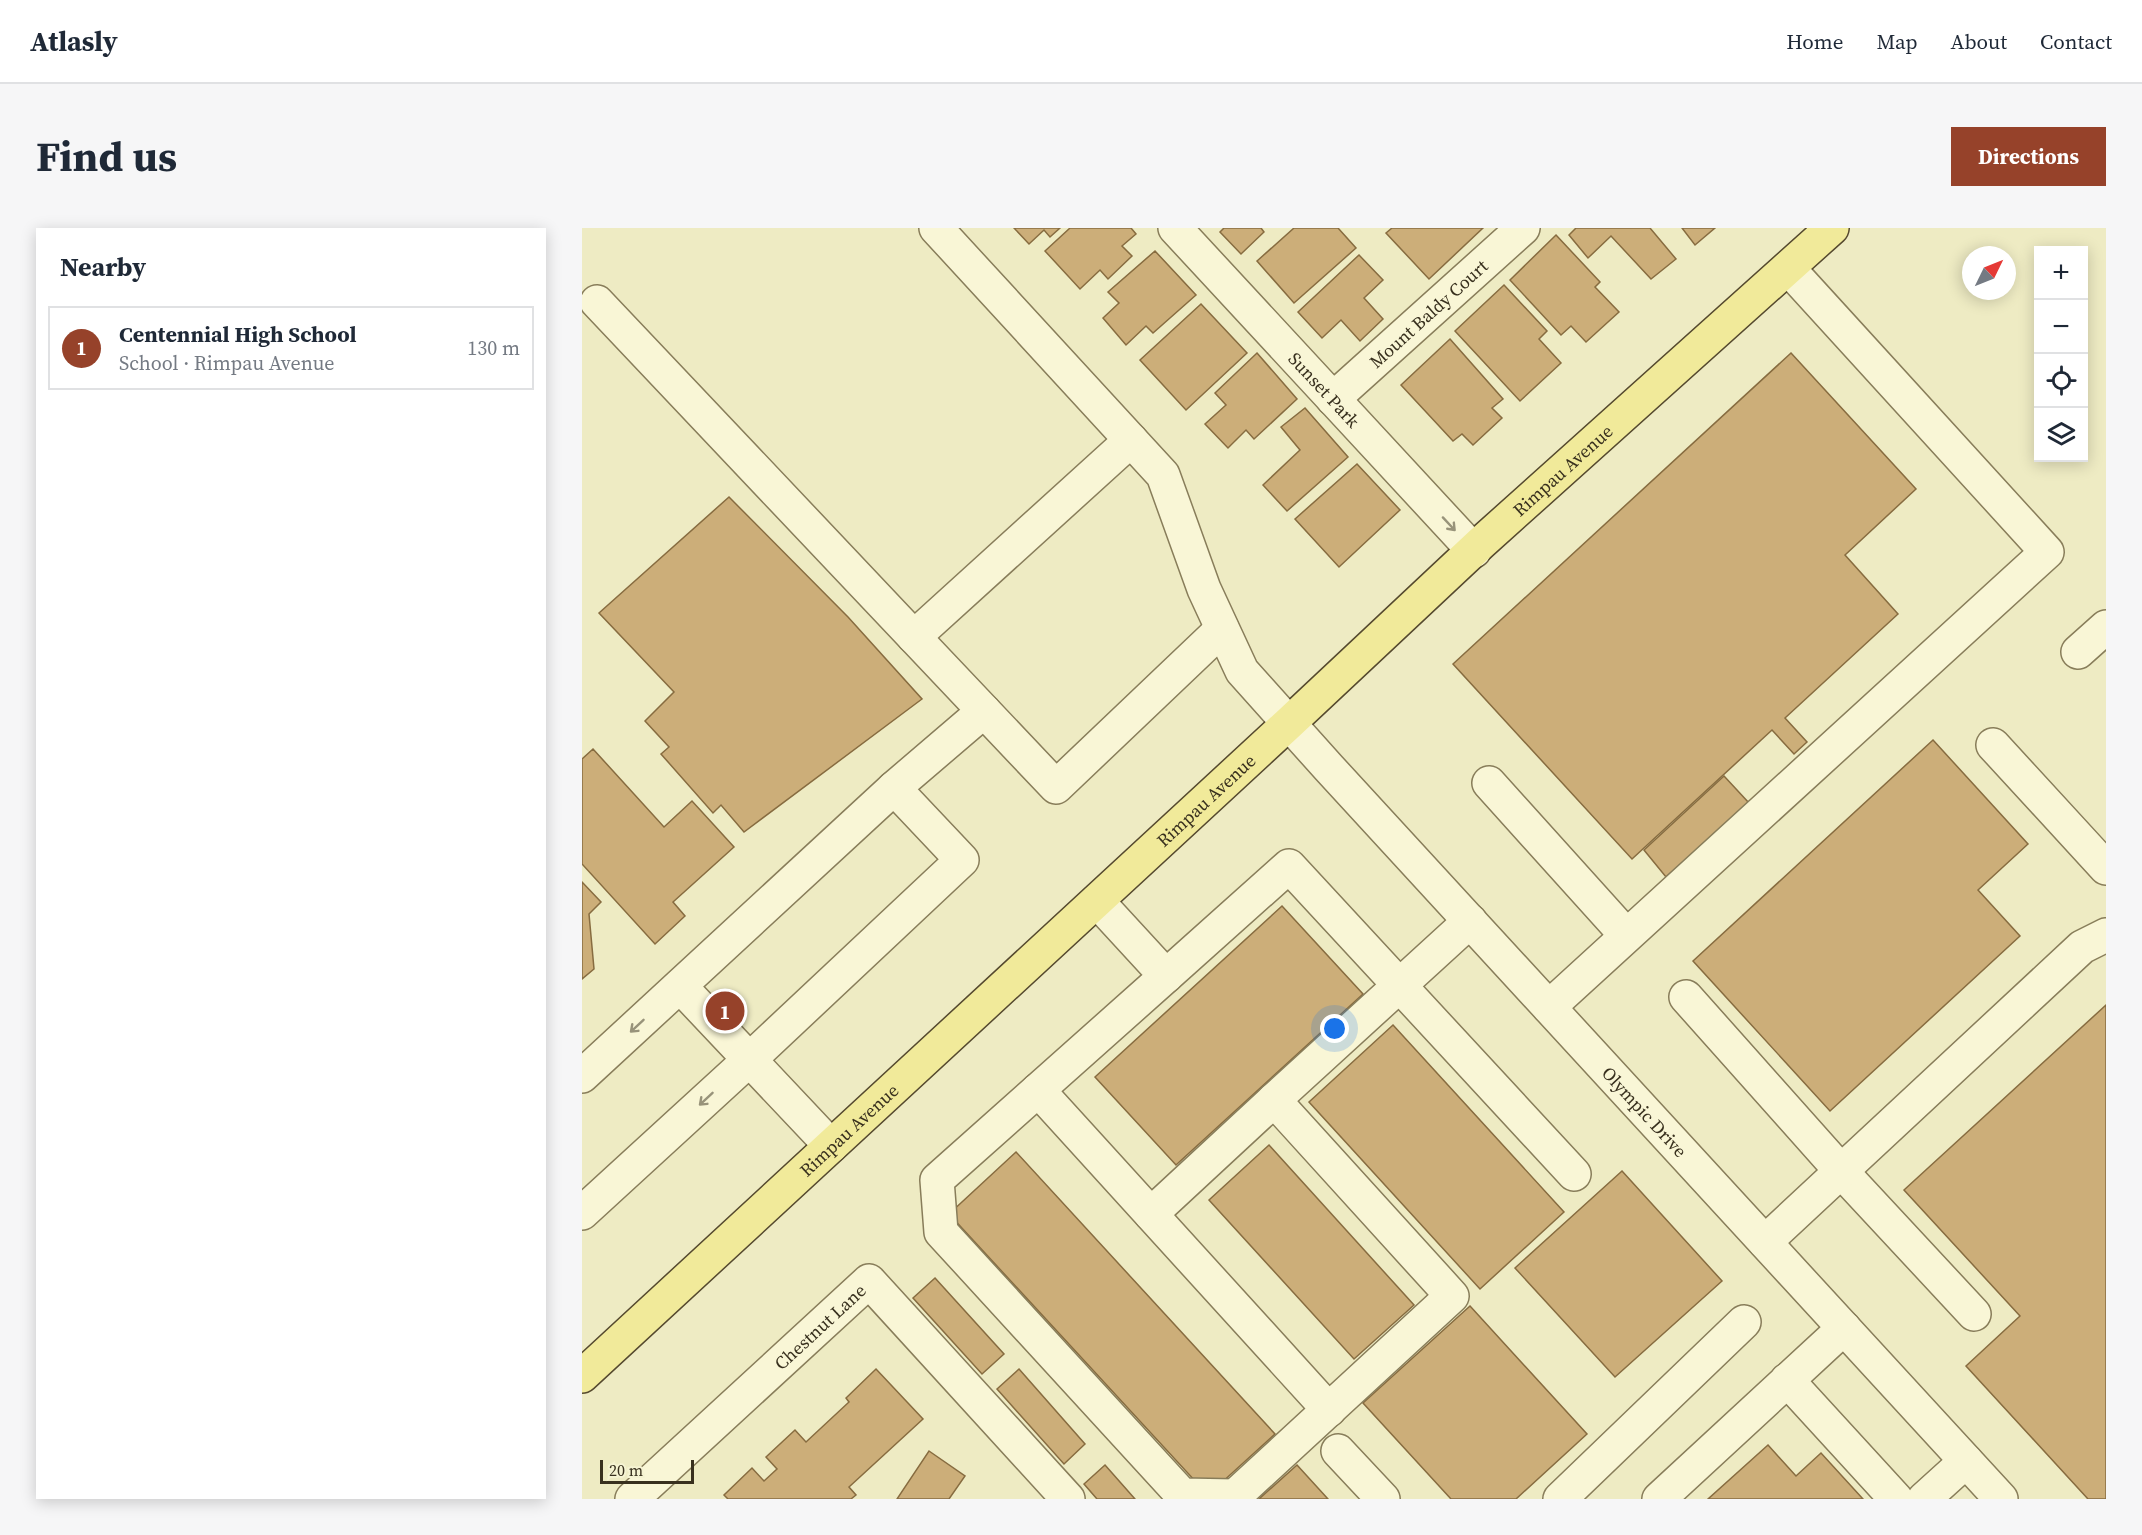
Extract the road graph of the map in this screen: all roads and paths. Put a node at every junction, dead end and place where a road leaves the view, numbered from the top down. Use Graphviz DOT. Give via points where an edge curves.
graph roads {
  1 [pos="936,228"];
  2 [pos="1175,228"];
  3 [pos="1832,228"];
  4 [pos="1518,230"];
  5 [pos="1788,268"];
  6 [pos="597,302"];
  7 [pos="1333,399"];
  8 [pos="1131,440"];
  9 [pos="1474,550"];
  10 [pos="2106,627"];
  11 [pos="1222,629"];
  12 [pos="914,637"];
  13 [pos="2078,652"];
  14 [pos="984,711"];
  15 [pos="1288,724"];
  16 [pos="1993,745"];
  17 [pos="1489,783"];
  18 [pos="894,788"];
  19 [pos="2106,868"];
  20 [pos="1097,901"];
  21 [pos="1470,921"];
  22 [pos="1626,935"];
  23 [pos="2106,935"];
  24 [pos="1166,976"];
  25 [pos="1400,985"];
  26 [pos="680,986"];
  27 [pos="1686,998"];
  28 [pos="1549,1007"];
  29 [pos="749,1060"];
  30 [pos="582,1076"];
  31 [pos="1038,1090"];
  32 [pos="1274,1100"];
  33 [pos="831,1146"];
  34 [pos="1841,1171"];
  35 [pos="1574,1174"];
  36 [pos="582,1213"];
  37 [pos="1151,1214"];
  38 [pos="1765,1242"];
  39 [pos="1974,1314"];
  40 [pos="1744,1322"];
  41 [pos="1844,1328"];
  42 [pos="582,1376"];
  43 [pos="1787,1380"];
  44 [pos="1329,1410"];
  45 [pos="1338,1451"];
  46 [pos="1966,1461"];
  47 [pos="632,1499"];
  48 [pos="1068,1499"];
  49 [pos="1383,1499"];
  50 [pos="1560,1499"];
  51 [pos="1659,1499"];
  52 [pos="1896,1499"];
  53 [pos="1924,1499"];
  54 [pos="2001,1499"];
  1 -- 8 [label="street, Olympic Drive"];
  2 -- 7 [label="street, Sunset Park"];
  3 -- 5 [label="main road, Rimpau Avenue"];
  4 -- 7 [label="street, Mount Baldy Court"];
  5 -- 9 [label="main road, Rimpau Avenue"];
  5 -- 22 [label="street" via="2047,552"];
  6 -- 12 [label="street"];
  7 -- 9 [label="street, Sunset Park, one-way"];
  8 -- 11 [label="street, Olympic Drive" via="1163,475"];
  8 -- 12 [label="street"];
  9 -- 15 [label="main road, Rimpau Avenue"];
  10 -- 13 [label="street"];
  11 -- 14 [label="street" via="1056,787"];
  11 -- 15 [label="street, Olympic Drive" via="1242,671"];
  12 -- 14 [label="street"];
  14 -- 18 [label="street"];
  15 -- 20 [label="main road, Rimpau Avenue"];
  15 -- 21 [label="street, Olympic Drive"];
  16 -- 19 [label="street"];
  17 -- 22 [label="street"];
  18 -- 26 [label="street"];
  18 -- 29 [label="street" via="962,860"];
  20 -- 24 [label="street"];
  20 -- 33 [label="main road, Rimpau Avenue"];
  21 -- 25 [label="street"];
  21 -- 28 [label="street, Olympic Drive"];
  22 -- 28 [label="street"];
  23 -- 34 [label="street" via="2082,948"];
  24 -- 25 [label="street" via="1289,866"];
  24 -- 31 [label="street"];
  25 -- 32 [label="street"];
  25 -- 35 [label="street"];
  26 -- 29 [label="street"];
  26 -- 30 [label="street, one-way"];
  27 -- 34 [label="street"];
  28 -- 38 [label="street, Olympic Drive"];
  29 -- 33 [label="street"];
  29 -- 36 [label="street, one-way"];
  31 -- 37 [label="street"];
  31 -- 44 [label="street" via="937,1180 941,1233 1182,1495 1235,1496"];
  32 -- 37 [label="street"];
  32 -- 44 [label="street" via="1452,1296"];
  33 -- 42 [label="main road, Rimpau Avenue"];
  34 -- 38 [label="street"];
  34 -- 39 [label="street"];
  37 -- 44 [label="street"];
  38 -- 41 [label="street, Olympic Drive"];
  40 -- 50 [label="street"];
  41 -- 43 [label="street"];
  41 -- 46 [label="street, Olympic Drive"];
  43 -- 51 [label="street"];
  43 -- 52 [label="street"];
  45 -- 49 [label="street"];
  46 -- 53 [label="street"];
  46 -- 54 [label="street, Olympic Drive"];
  47 -- 48 [label="street, Chestnut Lane" via="869,1281"];
}
